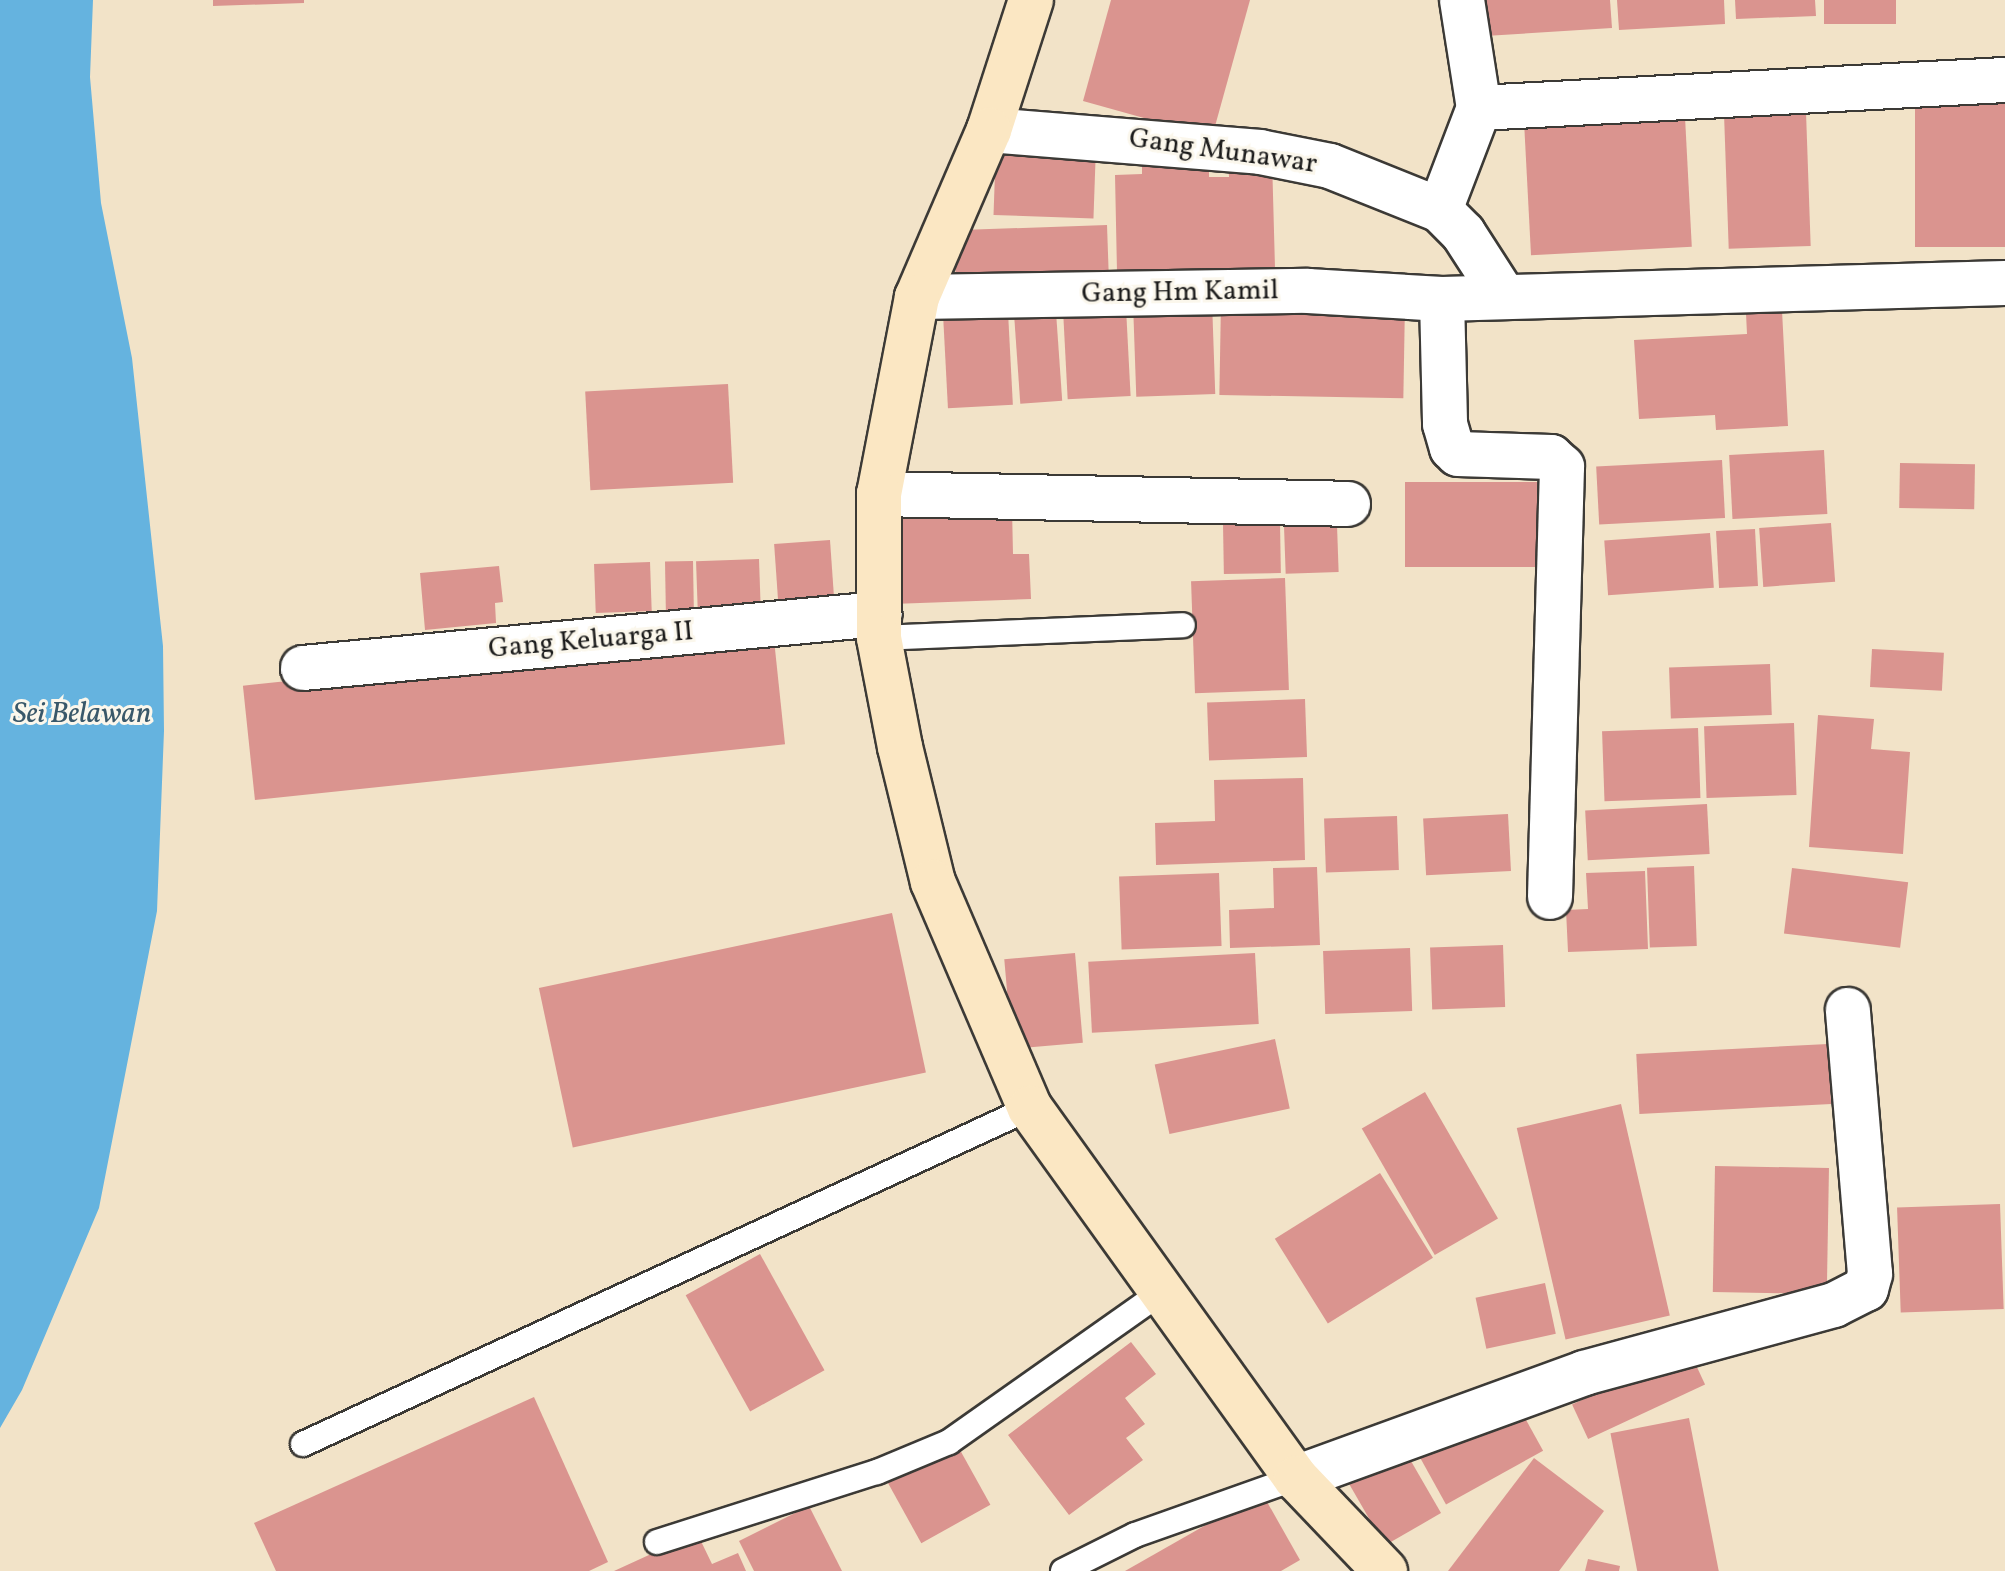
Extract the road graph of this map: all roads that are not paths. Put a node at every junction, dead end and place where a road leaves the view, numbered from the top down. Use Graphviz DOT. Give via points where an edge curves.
graph roads {
  1 [pos="1031,0"];
  2 [pos="1462,0"];
  3 [pos="2005,80"];
  4 [pos="1479,108"];
  5 [pos="989,130"];
  6 [pos="1440,210"];
  7 [pos="2005,283"];
  8 [pos="1503,295"];
  9 [pos="917,297"];
  10 [pos="1442,299"];
  11 [pos="879,494"];
  12 [pos="1348,504"];
  13 [pos="1183,625"];
  14 [pos="879,626"];
  15 [pos="303,668"];
  16 [pos="1550,897"];
  17 [pos="1848,1010"];
  18 [pos="1030,1108"];
  19 [pos="1162,1292"];
  20 [pos="303,1444"];
  21 [pos="1296,1478"];
  22 [pos="657,1542"];
  23 [pos="1063,1571"];
  24 [pos="1385,1571"];
  1 -- 5 [label="street"];
  2 -- 4 [label="street"];
  3 -- 4 [label="street"];
  4 -- 6 [label="street"];
  5 -- 6 [label="street, Gang Munawar" via="1260,152 1330,166"];
  5 -- 9 [label="street"];
  6 -- 8 [label="street, Gang Munawar" via="1463,233"];
  7 -- 8 [label="street, Gang Hm Kamil"];
  8 -- 10 [label="street, Gang Hm Kamil"];
  9 -- 10 [label="street, Gang Hm Kamil" via="1308,291"];
  9 -- 11 [label="street"];
  10 -- 16 [label="street" via="1445,424 1452,448 1458,454 1551,457 1562,467"];
  11 -- 12 [label="street"];
  11 -- 14 [label="street"];
  13 -- 14 [label="lane"];
  14 -- 15 [label="street, Gang Keluarga II"];
  14 -- 18 [label="street" via="933,882"];
  17 -- 21 [label="street" via="1870,1274 1866,1289 1834,1305 1572,1377"];
  18 -- 19 [label="street"];
  18 -- 20 [label="lane"];
  19 -- 21 [label="street"];
  19 -- 22 [label="lane" via="949,1442 877,1472"];
  21 -- 23 [label="lane" via="1135,1535"];
  21 -- 24 [label="street"];
}
